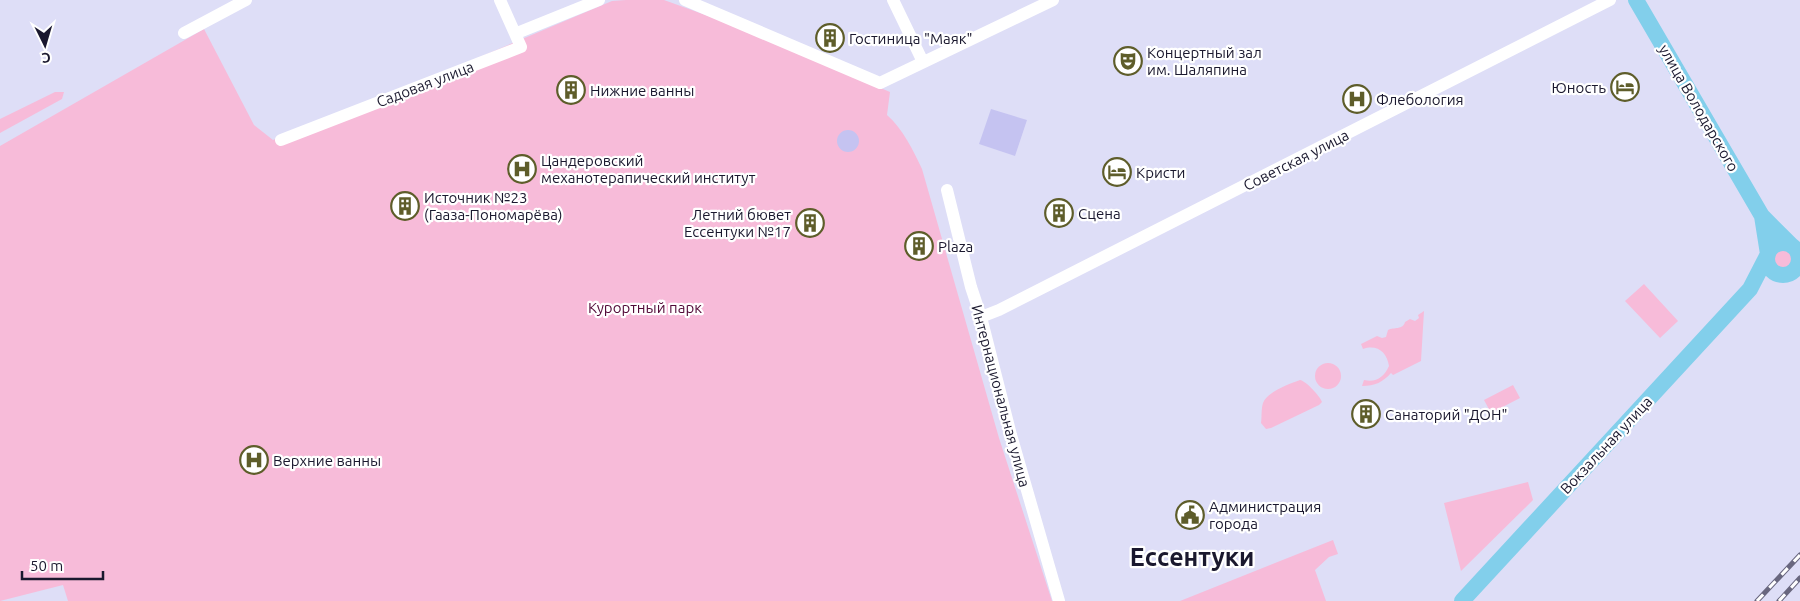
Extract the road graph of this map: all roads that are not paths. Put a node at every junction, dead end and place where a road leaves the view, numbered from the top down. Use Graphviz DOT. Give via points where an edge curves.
graph roads {
  1 [pos="246,0"];
  2 [pos="500,0"];
  3 [pos="600,0"];
  4 [pos="685,0"];
  5 [pos="893,0"];
  6 [pos="1053,0"];
  7 [pos="1610,0"];
  8 [pos="1636,0"];
  9 [pos="184,33"];
  10 [pos="517,33"];
  11 [pos="923,62"];
  12 [pos="281,140"];
  13 [pos="947,190"];
  14 [pos="1762,216"];
  15 [pos="1768,254"];
  16 [pos="1798,254"];
  17 [pos="1794,276"];
  18 [pos="1750,289"];
  19 [pos="980,317"];
  20 [pos="1059,601"];
  21 [pos="1462,601"];
  1 -- 9 [label="street"];
  2 -- 10 [label="street"];
  3 -- 10 [label="street"];
  4 -- 11 [label="street" via="880,83"];
  5 -- 11 [label="street"];
  6 -- 11 [label="street"];
  7 -- 19 [label="street, Советская улица" via="1016,302"];
  8 -- 14 [label="main road, улица Володарского"];
  10 -- 12 [label="street, Садовая улица" via="521,47"];
  13 -- 19 [label="street, Интернациональная улица"];
  14 -- 15 [label="main road"];
  14 -- 16 [label="main road"];
  15 -- 16 [label="main road" via="1778,244 1787,244"];
  15 -- 17 [label="main road" via="1770,269 1778,274"];
  15 -- 18 [label="main road"];
  16 -- 17 [label="main road"];
  17 -- 18 [label="main road"];
  18 -- 21 [label="main road, Вокзальная улица"];
  19 -- 20 [label="street, Интернациональная улица"];
}
